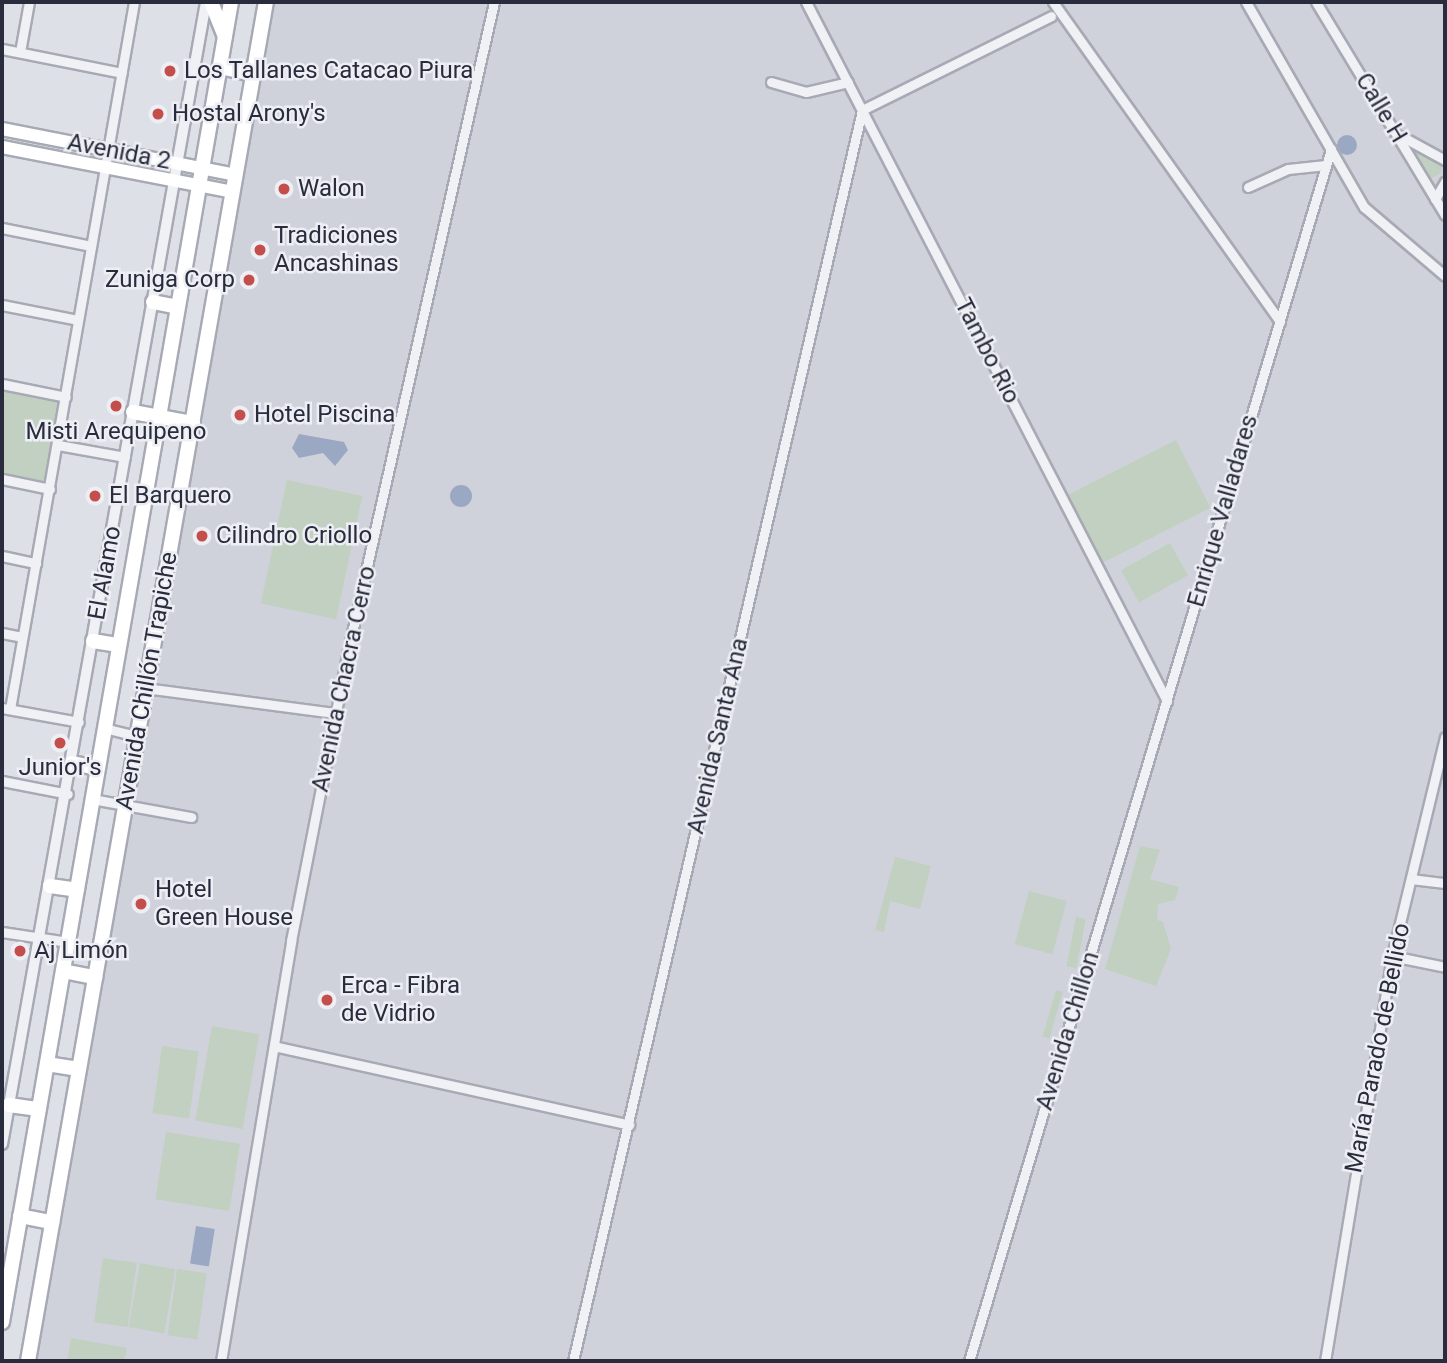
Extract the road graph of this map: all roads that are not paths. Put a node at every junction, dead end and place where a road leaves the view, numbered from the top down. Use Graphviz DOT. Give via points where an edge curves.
graph roads {
  1 [pos="29,2"];
  2 [pos="134,2"];
  3 [pos="208,2"];
  4 [pos="231,2"];
  5 [pos="266,2"];
  6 [pos="494,2"];
  7 [pos="806,2"];
  8 [pos="1053,2"];
  9 [pos="1245,2"];
  10 [pos="1316,2"];
  11 [pos="1051,16"];
  12 [pos="225,36"];
  13 [pos="2,49"];
  14 [pos="20,52"];
  15 [pos="220,67"];
  16 [pos="122,73"];
  17 [pos="253,74"];
  18 [pos="771,82"];
  19 [pos="848,82"];
  20 [pos="862,110"];
  21 [pos="2,129"];
  22 [pos="1399,135"];
  23 [pos="2,147"];
  24 [pos="108,149"];
  25 [pos="1331,149"];
  26 [pos="1445,160"];
  27 [pos="176,163"];
  28 [pos="1326,165"];
  29 [pos="105,167"];
  30 [pos="202,168"];
  31 [pos="236,175"];
  32 [pos="174,181"];
  33 [pos="1445,181"];
  34 [pos="200,186"];
  35 [pos="1248,187"];
  36 [pos="233,192"];
  37 [pos="1435,199"];
  38 [pos="1445,215"];
  39 [pos="2,228"];
  40 [pos="91,246"];
  41 [pos="1445,276"];
  42 [pos="153,302"];
  43 [pos="2,305"];
  44 [pos="178,307"];
  45 [pos="78,320"];
  46 [pos="1280,321"];
  47 [pos="2,384"];
  48 [pos="66,397"];
  49 [pos="133,412"];
  50 [pos="159,417"];
  51 [pos="193,423"];
  52 [pos="58,445"];
  53 [pos="125,457"];
  54 [pos="2,480"];
  55 [pos="50,489"];
  56 [pos="2,556"];
  57 [pos="36,563"];
  58 [pos="2,633"];
  59 [pos="23,637"];
  60 [pos="93,641"];
  61 [pos="119,645"];
  62 [pos="145,688"];
  63 [pos="1167,701"];
  64 [pos="6,709"];
  65 [pos="336,713"];
  66 [pos="79,722"];
  67 [pos="104,728"];
  68 [pos="137,736"];
  69 [pos="1445,737"];
  70 [pos="72,763"];
  71 [pos="97,768"];
  72 [pos="2,781"];
  73 [pos="68,794"];
  74 [pos="92,799"];
  75 [pos="125,805"];
  76 [pos="191,817"];
  77 [pos="1411,878"];
  78 [pos="1445,883"];
  79 [pos="50,886"];
  80 [pos="77,890"];
  81 [pos="2,932"];
  82 [pos="40,938"];
  83 [pos="68,942"];
  84 [pos="1392,956"];
  85 [pos="1445,967"];
  86 [pos="63,971"];
  87 [pos="95,976"];
  88 [pos="274,1046"];
  89 [pos="47,1064"];
  90 [pos="79,1069"];
  91 [pos="9,1105"];
  92 [pos="39,1109"];
  93 [pos="629,1125"];
  94 [pos="2,1144"];
  95 [pos="20,1216"];
  96 [pos="52,1222"];
  97 [pos="6,1277"];
  98 [pos="2,1322"];
  99 [pos="28,1361"];
  100 [pos="221,1361"];
  101 [pos="573,1361"];
  102 [pos="969,1361"];
  103 [pos="1325,1361"];
  1 -- 14 [label="street"];
  2 -- 16 [label="street"];
  3 -- 12 [label="main road"];
  3 -- 27 [label="street, El Alamo"];
  4 -- 12 [label="main road, Avenida Chillón Trapiche"];
  5 -- 17 [label="main road, Avenida Chillón Trapiche"];
  6 -- 65 [label="street, Avenida Chacra Cerro"];
  7 -- 19 [label="street, Tambo Rio"];
  8 -- 46 [label="street"];
  9 -- 25 [label="street"];
  10 -- 22 [label="street, Calle H"];
  11 -- 20 [label="street"];
  12 -- 15 [label="main road, Avenida Chillón Trapiche"];
  13 -- 14 [label="street"];
  14 -- 16 [label="street"];
  15 -- 17 [label="main road"];
  15 -- 30 [label="main road, Avenida Chillón Trapiche"];
  16 -- 24 [label="street"];
  17 -- 31 [label="main road, Avenida Chillón Trapiche"];
  18 -- 19 [label="street" via="806,92"];
  19 -- 20 [label="street, Tambo Rio"];
  20 -- 63 [label="street, Tambo Rio"];
  20 -- 93 [label="street, Avenida Santa Ana"];
  21 -- 24 [label="main road, Avenida 2"];
  22 -- 26 [label="street"];
  22 -- 37 [label="street, Calle H"];
  23 -- 29 [label="main road, Avenida 2"];
  24 -- 27 [label="main road, Avenida 2"];
  24 -- 29 [label="street"];
  25 -- 28 [label="street, Enrique Valladares"];
  25 -- 41 [label="street" via="1381,226"];
  27 -- 30 [label="main road, Avenida 2"];
  27 -- 32 [label="street, El Alamo"];
  28 -- 35 [label="street" via="1288,169"];
  28 -- 46 [label="street, Enrique Valladares"];
  29 -- 32 [label="main road, Avenida 2"];
  29 -- 40 [label="street"];
  30 -- 31 [label="main road, Avenida 2"];
  30 -- 34 [label="main road, Avenida Chillón Trapiche"];
  31 -- 36 [label="main road, Avenida Chillón Trapiche"];
  32 -- 34 [label="main road, Avenida 2"];
  32 -- 42 [label="street, El Alamo"];
  33 -- 37 [label="street"];
  34 -- 36 [label="main road, Avenida 2"];
  34 -- 44 [label="main road, Avenida Chillón Trapiche"];
  36 -- 51 [label="main road, Avenida Chillón Trapiche"];
  37 -- 38 [label="street, Calle H"];
  39 -- 40 [label="street"];
  40 -- 45 [label="street"];
  42 -- 44 [label="main road"];
  42 -- 49 [label="street, El Alamo"];
  43 -- 45 [label="street"];
  44 -- 50 [label="main road, Avenida Chillón Trapiche"];
  45 -- 48 [label="street"];
  46 -- 63 [label="street, Enrique Valladares"];
  47 -- 48 [label="street"];
  48 -- 52 [label="street"];
  49 -- 50 [label="main road"];
  49 -- 53 [label="street, El Alamo"];
  50 -- 51 [label="main road"];
  50 -- 61 [label="main road, Avenida Chillón Trapiche"];
  51 -- 62 [label="main road, Avenida Chillón Trapiche"];
  52 -- 53 [label="street"];
  52 -- 55 [label="street"];
  53 -- 60 [label="street, El Alamo"];
  54 -- 55 [label="street"];
  55 -- 57 [label="street"];
  56 -- 57 [label="street"];
  57 -- 59 [label="street"];
  58 -- 59 [label="street"];
  59 -- 64 [label="street"];
  60 -- 61 [label="main road"];
  60 -- 66 [label="street, El Alamo"];
  61 -- 67 [label="main road, Avenida Chillón Trapiche"];
  62 -- 65 [label="street"];
  62 -- 68 [label="main road, Avenida Chillón Trapiche"];
  63 -- 102 [label="street, Avenida Chillon"];
  64 -- 66 [label="street"];
  65 -- 88 [label="street, Avenida Chacra Cerro"];
  66 -- 70 [label="street, El Alamo"];
  67 -- 68 [label="street"];
  67 -- 71 [label="main road, Avenida Chillón Trapiche"];
  68 -- 75 [label="main road, Avenida Chillón Trapiche"];
  69 -- 77 [label="street, María Parado de Bellido"];
  70 -- 71 [label="main road"];
  70 -- 73 [label="street, El Alamo"];
  71 -- 74 [label="main road, Avenida Chillón Trapiche"];
  72 -- 73 [label="street"];
  73 -- 79 [label="street, El Alamo"];
  74 -- 75 [label="street"];
  74 -- 80 [label="main road, Avenida Chillón Trapiche"];
  75 -- 76 [label="street"];
  75 -- 87 [label="main road, Avenida Chillón Trapiche"];
  77 -- 78 [label="street"];
  77 -- 84 [label="street, María Parado de Bellido"];
  79 -- 80 [label="main road"];
  79 -- 82 [label="street, El Alamo"];
  80 -- 83 [label="main road, Avenida Chillón Trapiche"];
  81 -- 82 [label="street"];
  82 -- 83 [label="street"];
  82 -- 91 [label="street, El Alamo"];
  83 -- 86 [label="main road, Avenida Chillón Trapiche"];
  84 -- 85 [label="street"];
  84 -- 103 [label="street, María Parado de Bellido"];
  86 -- 87 [label="main road"];
  86 -- 89 [label="main road, Avenida Chillón Trapiche"];
  87 -- 90 [label="main road, Avenida Chillón Trapiche"];
  88 -- 93 [label="street"];
  88 -- 100 [label="street, Avenida Chacra Cerro"];
  89 -- 90 [label="main road"];
  89 -- 92 [label="main road, Avenida Chillón Trapiche"];
  90 -- 96 [label="main road, Avenida Chillón Trapiche"];
  91 -- 92 [label="main road"];
  91 -- 94 [label="street, El Alamo"];
  92 -- 95 [label="main road, Avenida Chillón Trapiche"];
  93 -- 101 [label="street, Avenida Santa Ana"];
  95 -- 96 [label="main road"];
  95 -- 97 [label="main road, Avenida Chillón Trapiche"];
  96 -- 99 [label="main road, Avenida Chillón Trapiche"];
  97 -- 98 [label="main road, Avenida Chillón Trapiche"];
}
